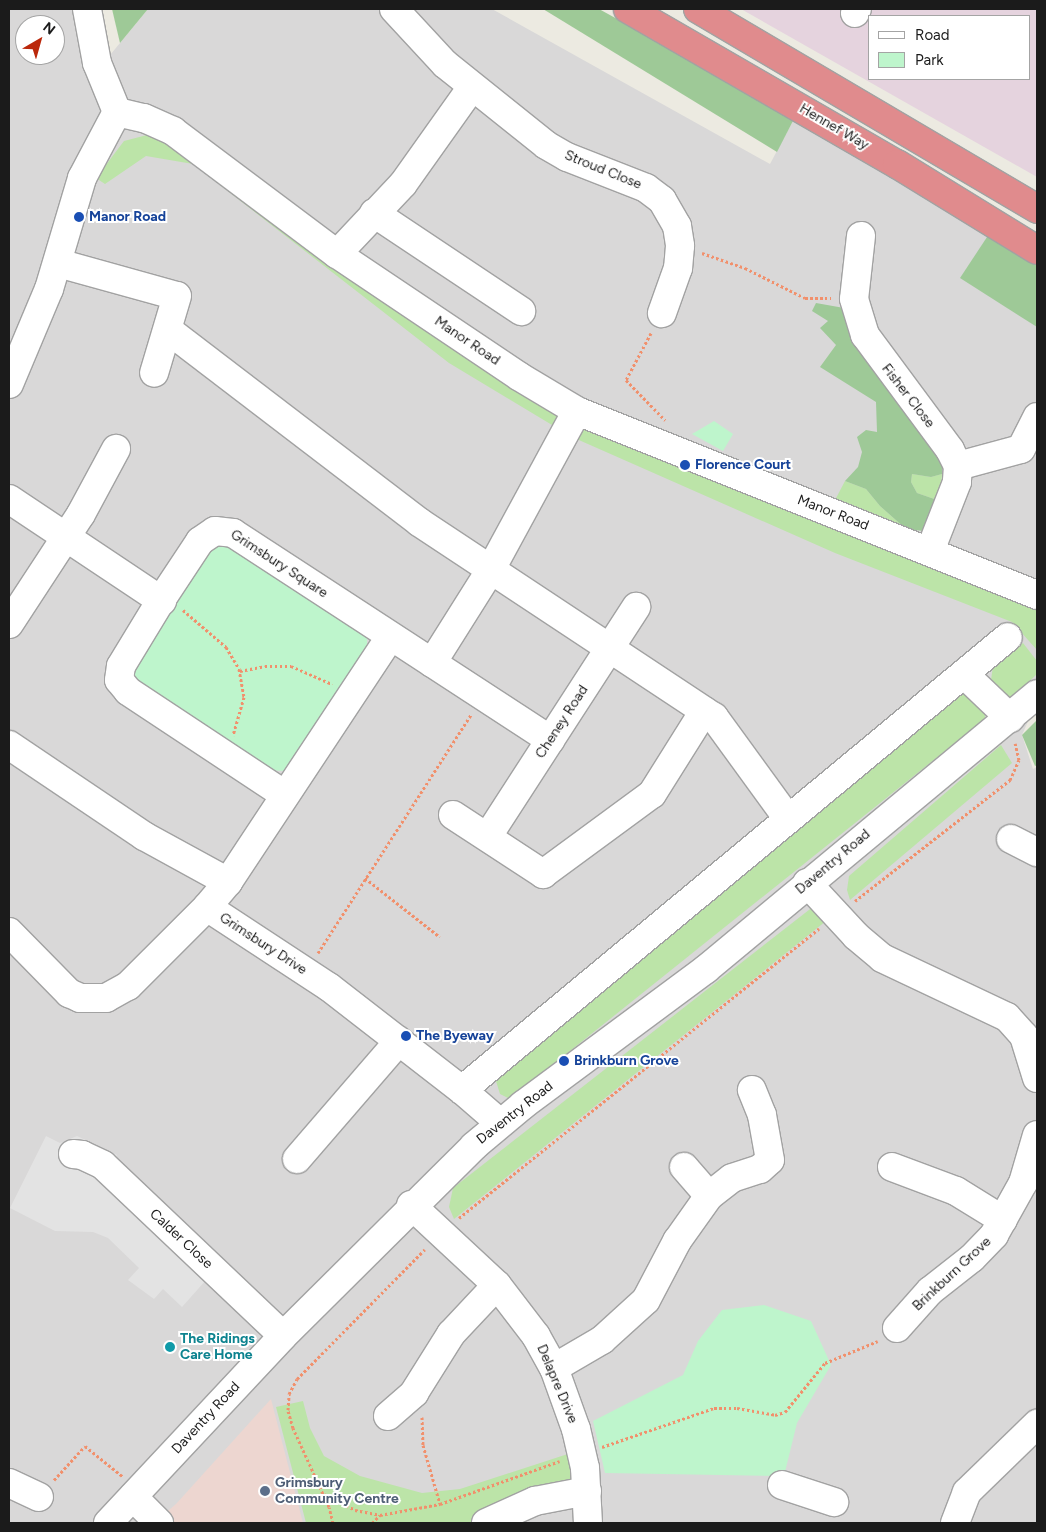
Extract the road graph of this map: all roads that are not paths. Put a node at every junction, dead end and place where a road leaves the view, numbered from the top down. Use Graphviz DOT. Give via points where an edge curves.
graph roads {
  1 [pos="87,9"];
  2 [pos="394,9"];
  3 [pos="628,9"];
  4 [pos="698,9"];
  5 [pos="472,87"];
  6 [pos="118,112"];
  7 [pos="1037,209"];
  8 [pos="374,213"];
  9 [pos="861,236"];
  10 [pos="1037,250"];
  11 [pos="337,254"];
  12 [pos="58,263"];
  13 [pos="521,311"];
  14 [pos="662,313"];
  15 [pos="168,330"];
  16 [pos="154,373"];
  17 [pos="9,384"];
  18 [pos="577,411"];
  19 [pos="1037,416"];
  20 [pos="116,449"];
  21 [pos="1029,456"];
  22 [pos="958,466"];
  23 [pos="9,499"];
  24 [pos="66,537"];
  25 [pos="930,551"];
  26 [pos="490,571"];
  27 [pos="1037,595"];
  28 [pos="163,599"];
  29 [pos="636,607"];
  30 [pos="9,624"];
  31 [pos="390,636"];
  32 [pos="1008,637"];
  33 [pos="610,648"];
  34 [pos="432,664"];
  35 [pos="964,674"];
  36 [pos="1037,694"];
  37 [pos="704,711"];
  38 [pos="1010,718"];
  39 [pos="550,740"];
  40 [pos="9,745"];
  41 [pos="285,795"];
  42 [pos="453,815"];
  43 [pos="788,819"];
  44 [pos="488,836"];
  45 [pos="1011,839"];
  46 [pos="1037,852"];
  47 [pos="228,882"];
  48 [pos="807,883"];
  49 [pos="207,907"];
  50 [pos="9,932"];
  51 [pos="1031,1032"];
  52 [pos="398,1041"];
  53 [pos="1037,1078"];
  54 [pos="462,1090"];
  55 [pos="752,1090"];
  56 [pos="500,1123"];
  57 [pos="1037,1135"];
  58 [pos="73,1154"];
  59 [pos="297,1159"];
  60 [pos="684,1167"];
  61 [pos="892,1167"];
  62 [pos="1034,1168"];
  63 [pos="709,1196"];
  64 [pos="411,1205"];
  65 [pos="1003,1220"];
  66 [pos="497,1285"];
  67 [pos="897,1328"];
  68 [pos="284,1336"];
  69 [pos="554,1368"];
  70 [pos="388,1416"];
  71 [pos="1035,1430"];
  72 [pos="9,1483"];
  73 [pos="782,1485"];
  74 [pos="587,1491"];
  75 [pos="137,1492"];
  76 [pos="39,1497"];
  77 [pos="833,1504"];
  78 [pos="108,1523"];
  79 [pos="159,1523"];
  80 [pos="486,1523"];
  81 [pos="588,1523"];
  82 [pos="955,1523"];
  1 -- 6 [label="street" via="97,63"];
  2 -- 5 [label="street, Stroud Close" via="432,51"];
  3 -- 10 [label="highway, Hennef Way" via="897,164"];
  4 -- 7 [label="highway"];
  5 -- 8 [label="street" via="418,165"];
  5 -- 14 [label="street, Stroud Close" via="546,145 654,193 672,215 680,246 678,268"];
  6 -- 11 [label="street, Manor Road" via="152,121 179,135"];
  6 -- 12 [label="street" via="82,178"];
  8 -- 11 [label="street"];
  8 -- 13 [label="street"];
  9 -- 22 [label="street, Fisher Close" via="854,299 860,324 873,350 950,450"];
  11 -- 18 [label="street, Manor Road" via="520,377"];
  12 -- 15 [label="street" via="174,294 178,299"];
  12 -- 17 [label="street"];
  15 -- 16 [label="street"];
  15 -- 26 [label="street" via="419,522"];
  18 -- 25 [label="street, Manor Road"];
  18 -- 26 [label="street"];
  19 -- 21 [label="street"];
  20 -- 24 [label="street"];
  21 -- 22 [label="street"];
  22 -- 25 [label="street" via="957,482"];
  23 -- 24 [label="street"];
  24 -- 28 [label="street"];
  24 -- 30 [label="street"];
  25 -- 27 [label="street, Manor Road"];
  26 -- 33 [label="street"];
  26 -- 34 [label="street"];
  28 -- 31 [label="street, Grimsbury Square" via="200,542 215,531 225,530"];
  28 -- 41 [label="street, Grimsbury Square" via="120,666 119,680 128,691"];
  29 -- 33 [label="street, Cheney Road"];
  31 -- 34 [label="street, Grimsbury Square"];
  31 -- 41 [label="street"];
  32 -- 35 [label="street"];
  33 -- 37 [label="street"];
  33 -- 39 [label="street, Cheney Road"];
  34 -- 39 [label="street, Grimsbury Square"];
  35 -- 38 [label="street"];
  35 -- 43 [label="street"];
  36 -- 38 [label="street, Daventry Road"];
  37 -- 43 [label="street" via="718,721"];
  37 -- 44 [label="street" via="652,794 543,874"];
  38 -- 48 [label="street, Daventry Road"];
  39 -- 44 [label="street, Cheney Road"];
  40 -- 47 [label="street" via="144,836"];
  41 -- 47 [label="street"];
  42 -- 44 [label="street"];
  43 -- 54 [label="street"];
  45 -- 46 [label="street"];
  47 -- 49 [label="street"];
  48 -- 51 [label="street" via="882,958 995,1010 1016,1026"];
  48 -- 56 [label="street, Daventry Road" via="706,969"];
  49 -- 50 [label="street, Grimsbury Drive" via="128,986 106,998 80,998 69,992"];
  49 -- 52 [label="street, Grimsbury Drive" via="306,972"];
  51 -- 53 [label="street"];
  52 -- 54 [label="street, Grimsbury Drive"];
  52 -- 59 [label="street"];
  54 -- 56 [label="street, Grimsbury Drive"];
  55 -- 63 [label="street" via="762,1115 770,1160 760,1169 732,1178"];
  56 -- 64 [label="street, Daventry Road"];
  57 -- 62 [label="street, Brinkburn Grove"];
  58 -- 68 [label="street, Calder Close" via="103,1165"];
  60 -- 63 [label="street"];
  61 -- 65 [label="street" via="956,1191"];
  62 -- 65 [label="street, Brinkburn Grove"];
  63 -- 69 [label="street" via="678,1241 646,1300 602,1340"];
  64 -- 66 [label="street, Delapre Drive"];
  64 -- 68 [label="street, Daventry Road"];
  65 -- 67 [label="street, Brinkburn Grove" via="980,1251 930,1291"];
  66 -- 69 [label="street, Delapre Drive" via="529,1324"];
  66 -- 70 [label="street" via="450,1334 414,1393"];
  68 -- 75 [label="street, Daventry Road"];
  69 -- 74 [label="street, Delapre Drive" via="582,1454"];
  71 -- 82 [label="street" via="967,1492"];
  72 -- 76 [label="street"];
  73 -- 77 [label="street"];
  74 -- 80 [label="street" via="535,1501"];
  74 -- 81 [label="street, Delapre Drive"];
  75 -- 78 [label="street, Daventry Road"];
  75 -- 79 [label="street"];
}
